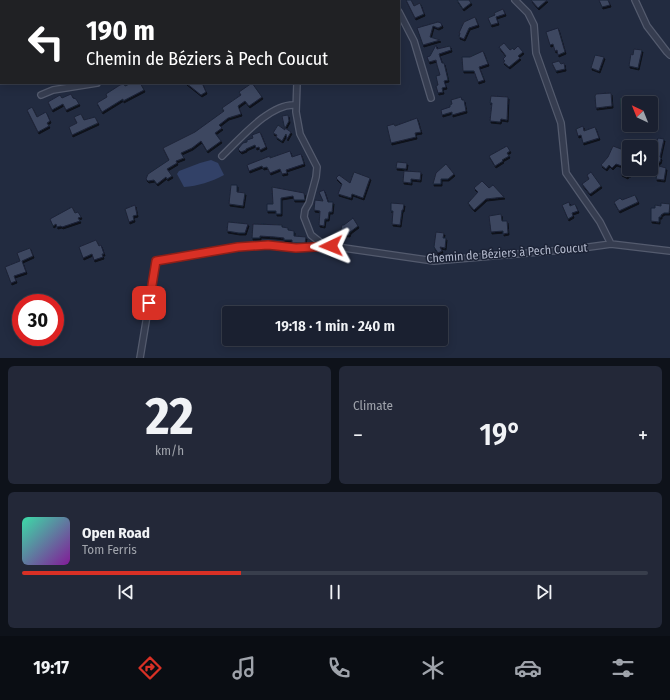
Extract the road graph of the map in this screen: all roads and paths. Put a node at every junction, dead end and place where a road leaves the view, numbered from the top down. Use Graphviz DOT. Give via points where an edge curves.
graph roads {
  1 [pos="515,0"];
  2 [pos="634,0"];
  3 [pos="400,14"];
  4 [pos="670,55"];
  5 [pos="91,84"];
  6 [pos="297,84"];
  7 [pos="41,95"];
  8 [pos="432,98"];
  9 [pos="295,105"];
  10 [pos="222,156"];
  11 [pos="611,244"];
  12 [pos="330,246"];
  13 [pos="670,251"];
  14 [pos="140,358"];
  1 -- 11 [label="street" via="528,13 534,25 536,53 561,123 566,173 600,222"];
  2 -- 4 [label="street" via="647,26"];
  3 -- 8 [label="street" via="414,41"];
  5 -- 7 [label="street" via="53,90"];
  6 -- 9 [label="street"];
  9 -- 10 [label="street" via="285,105 275,110 251,128"];
  9 -- 12 [label="street" via="300,134 317,167 304,217 311,235"];
  11 -- 12 [label="street, Chemin de Béziers à Pech Coucut" via="434,261"];
  11 -- 13 [label="street, Chemin de Béziers à Pech Coucut"];
  12 -- 14 [label="street, Chemin de Béziers à Pech Coucut" via="238,247 156,261"];
}
